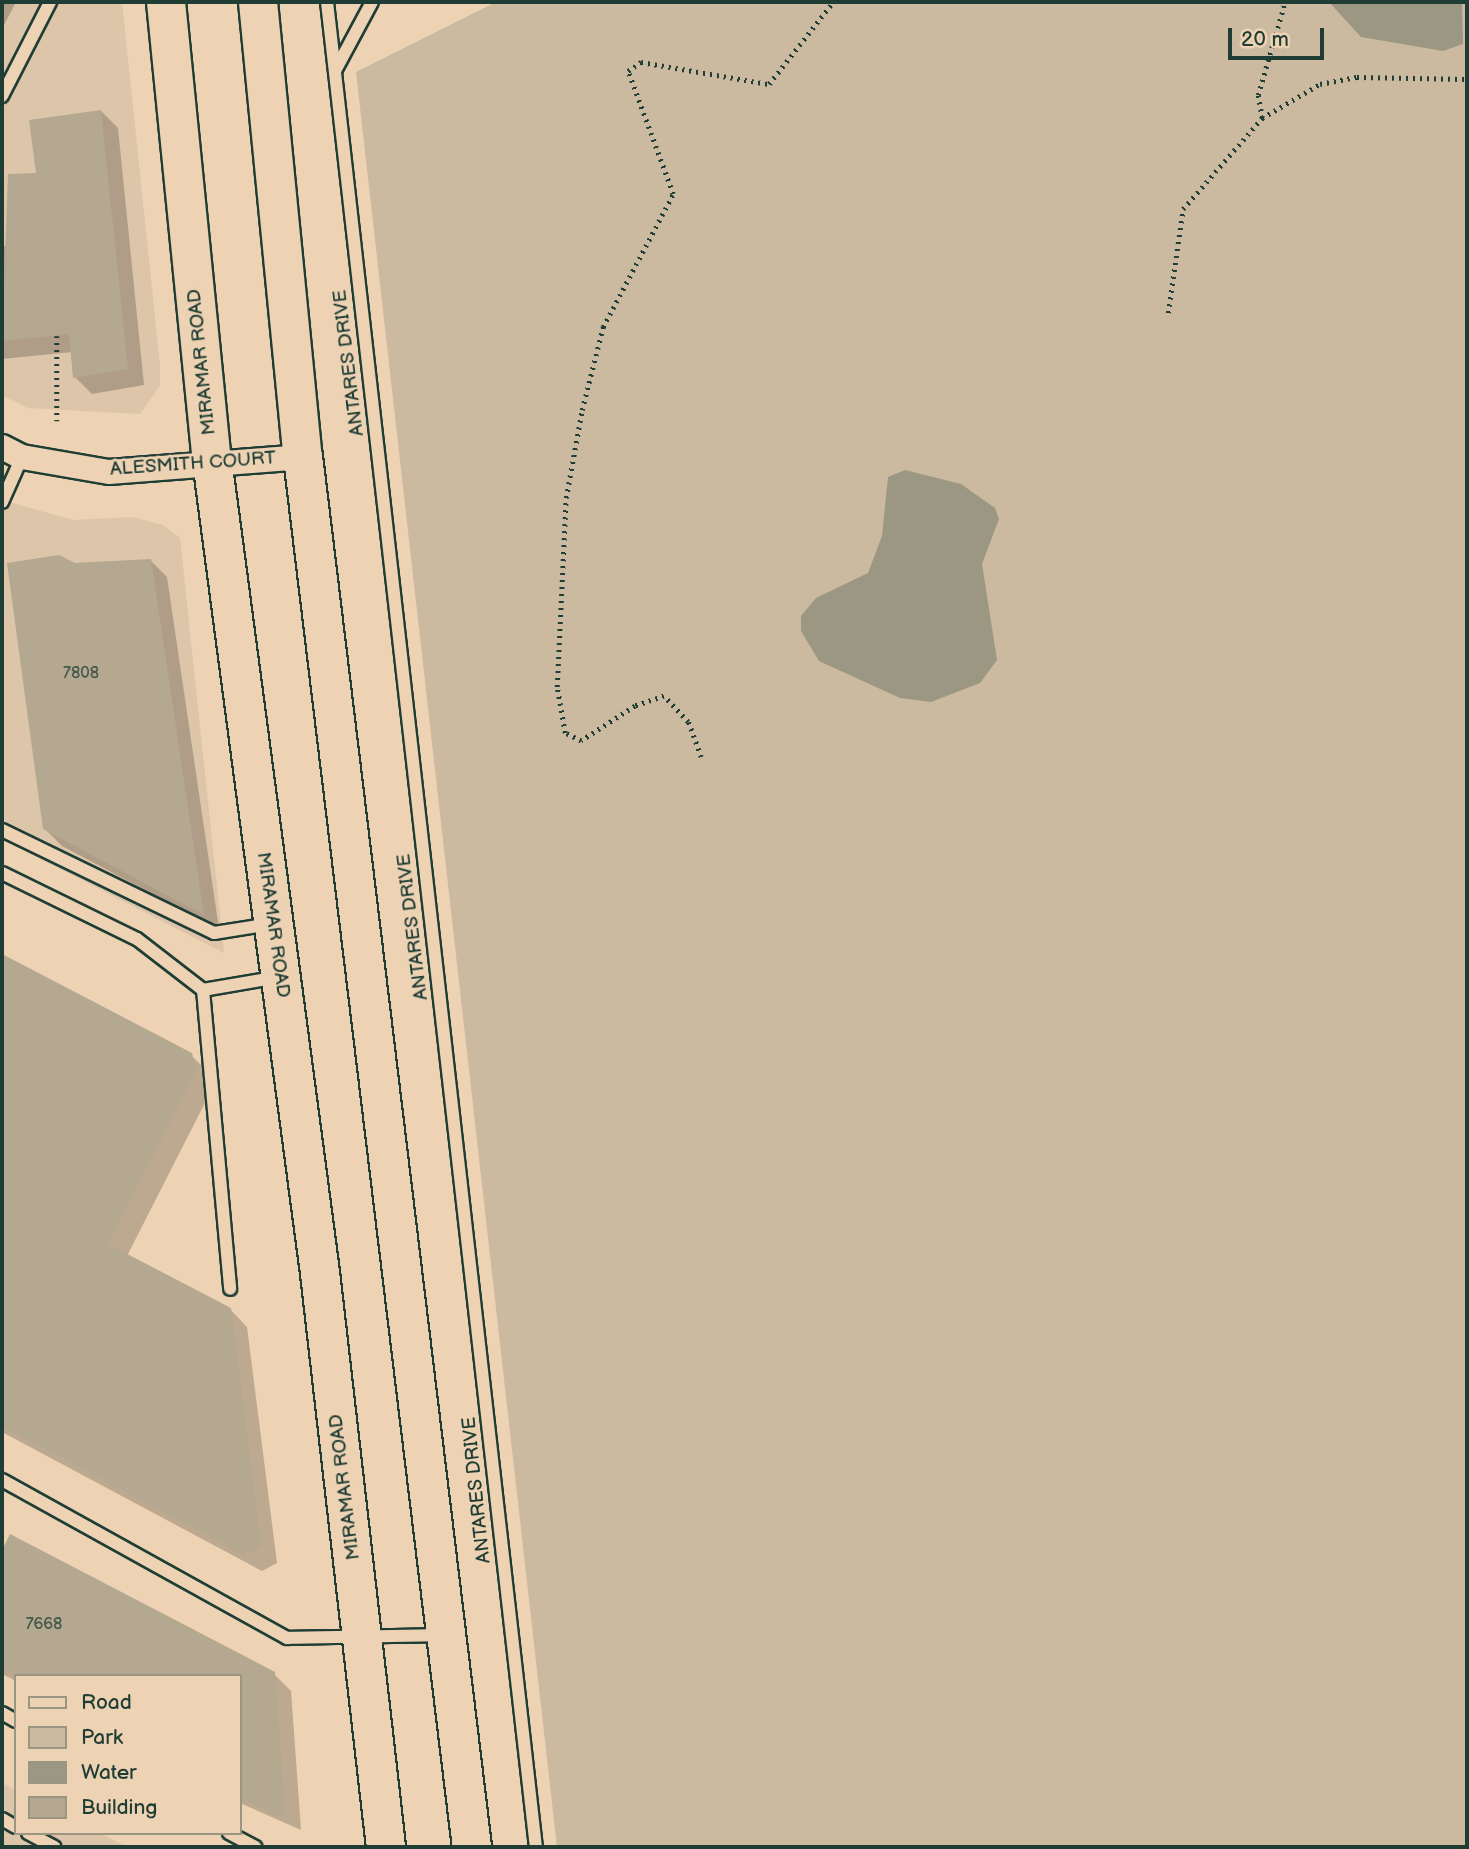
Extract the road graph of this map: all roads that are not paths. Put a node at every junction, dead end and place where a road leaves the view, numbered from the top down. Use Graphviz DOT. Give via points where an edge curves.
graph roads {
  1 [pos="50,2"];
  2 [pos="166,2"];
  3 [pos="258,2"];
  4 [pos="327,2"];
  5 [pos="372,2"];
  6 [pos="335,71"];
  7 [pos="2,96"];
  8 [pos="12,452"];
  9 [pos="303,457"];
  10 [pos="212,460"];
  11 [pos="2,502"];
  12 [pos="2,830"];
  13 [pos="2,873"];
  14 [pos="273,924"];
  15 [pos="280,977"];
  16 [pos="203,990"];
  17 [pos="230,1289"];
  18 [pos="2,1480"];
  19 [pos="446,1634"];
  20 [pos="362,1637"];
  21 [pos="32,1835"];
  22 [pos="233,1835"];
  23 [pos="54,1847"];
  24 [pos="255,1847"];
  25 [pos="386,1847"];
  26 [pos="472,1847"];
  27 [pos="536,1847"];
  1 -- 7 [label="lane"];
  2 -- 10 [label="main road, MIRAMAR ROAD"];
  3 -- 9 [label="main road"];
  4 -- 6 [label="lane, ANTARES DRIVE"];
  5 -- 6 [label="lane"];
  6 -- 27 [label="lane, ANTARES DRIVE"];
  8 -- 10 [label="street, ALESMITH COURT" via="109,472"];
  8 -- 11 [label="lane"];
  9 -- 10 [label="street, ALESMITH COURT"];
  9 -- 19 [label="main road"];
  10 -- 14 [label="main road, MIRAMAR ROAD"];
  12 -- 14 [label="lane" via="214,933"];
  13 -- 16 [label="lane" via="137,939"];
  14 -- 15 [label="main road, MIRAMAR ROAD"];
  15 -- 16 [label="lane"];
  15 -- 20 [label="main road, MIRAMAR ROAD"];
  16 -- 17 [label="lane"];
  18 -- 20 [label="lane" via="287,1638"];
  19 -- 20 [label="lane"];
  19 -- 26 [label="main road"];
  20 -- 25 [label="main road, MIRAMAR ROAD"];
  21 -- 23 [label="lane"];
  22 -- 24 [label="lane"];
}
